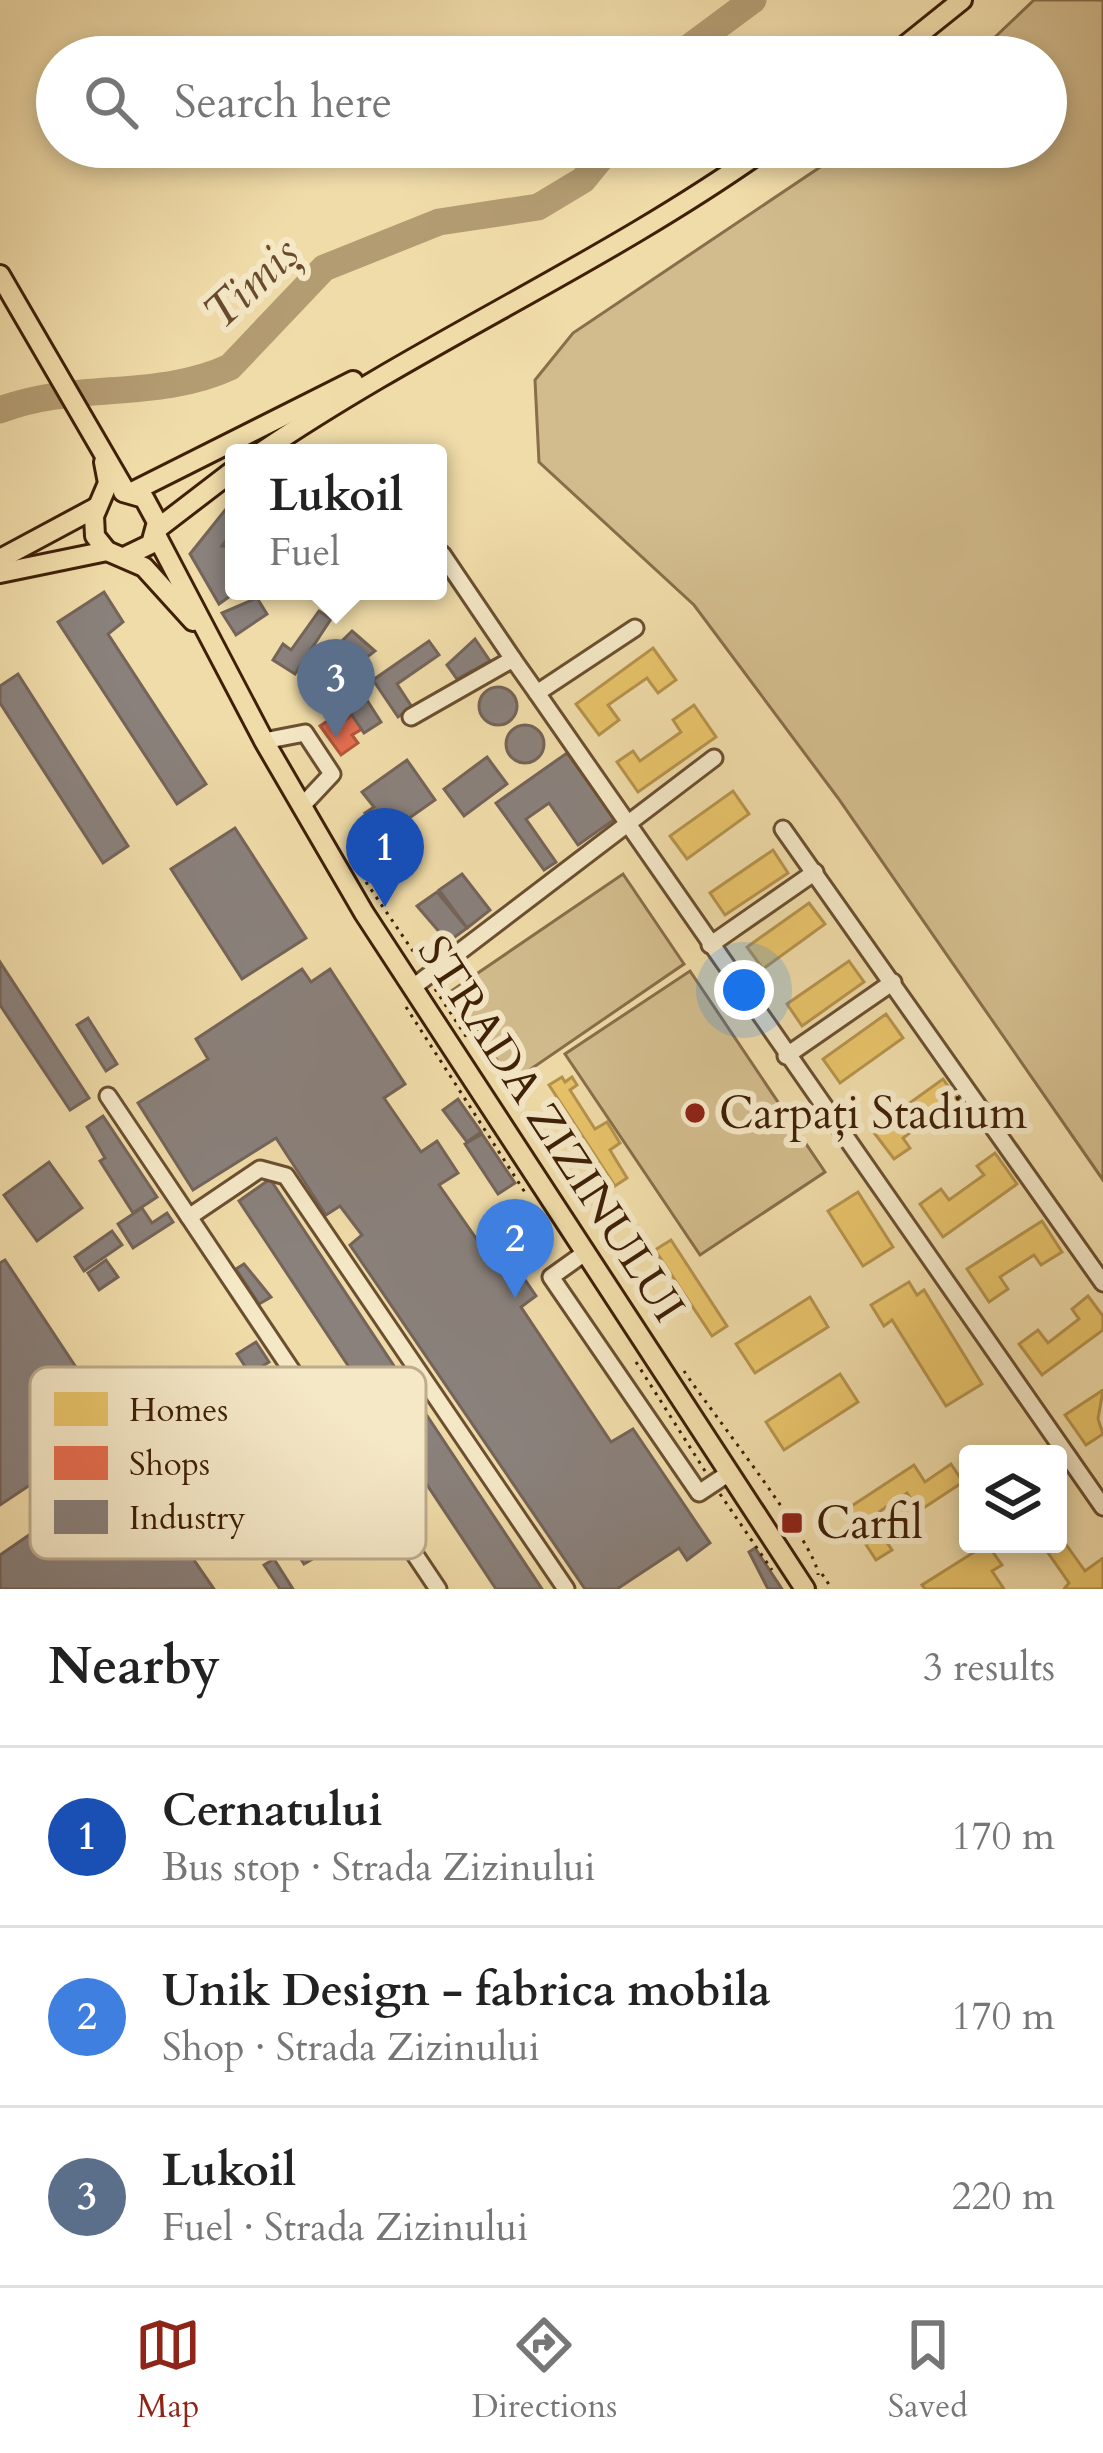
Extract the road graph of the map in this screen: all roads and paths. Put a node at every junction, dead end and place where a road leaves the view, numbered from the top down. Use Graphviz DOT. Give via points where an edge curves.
graph roads {
  1 [pos="962,0"];
  2 [pos="917,36"];
  3 [pos="736,168"];
  4 [pos="0,275"];
  5 [pos="408,358"];
  6 [pos="274,444"];
  7 [pos="100,448"];
  8 [pos="225,477"];
  9 [pos="129,492"];
  10 [pos="100,504"];
  11 [pos="156,532"];
  12 [pos="116,554"];
  13 [pos="0,560"];
  14 [pos="447,561"];
  15 [pos="0,573"];
  16 [pos="635,628"];
  17 [pos="210,642"];
  18 [pos="514,659"];
  19 [pos="537,694"];
  20 [pos="411,717"];
  21 [pos="264,741"];
  22 [pos="714,758"];
  23 [pos="301,807"];
  24 [pos="626,823"];
  25 [pos="784,829"];
  26 [pos="815,872"];
  27 [pos="710,945"];
  28 [pos="893,982"];
  29 [pos="412,988"];
  30 [pos="435,989"];
  31 [pos="472,1046"];
  32 [pos="786,1056"];
  33 [pos="108,1096"];
  34 [pos="189,1217"];
  35 [pos="586,1252"];
  36 [pos="1103,1283"];
  37 [pos="289,1367"];
  38 [pos="415,1367"];
  39 [pos="682,1367"];
  40 [pos="426,1382"];
  41 [pos="729,1474"];
  42 [pos="1096,1483"];
  43 [pos="1103,1507"];
  44 [pos="418,1559"];
  45 [pos="820,1573"];
  46 [pos="804,1587"];
  47 [pos="438,1589"];
  48 [pos="566,1589"];
  49 [pos="832,1589"];
  1 -- 2 [label="main road"];
  3 -- 5 [label="main road"];
  4 -- 7 [label="main road"];
  5 -- 6 [label="main road"];
  5 -- 9 [label="main road"];
  7 -- 9 [label="main road"];
  7 -- 10 [label="main road" via="108,483"];
  8 -- 11 [label="main road"];
  9 -- 10 [label="main road"];
  9 -- 11 [label="main road" via="154,508"];
  10 -- 12 [label="main road" via="95,536"];
  10 -- 13 [label="main road"];
  11 -- 12 [label="main road" via="143,551"];
  11 -- 17 [label="main road, STRADA ZIZINULUI"];
  12 -- 15 [label="main road"];
  12 -- 17 [label="main road, STRADA ZIZINULUI" via="158,579"];
  14 -- 18 [label="street"];
  16 -- 19 [label="street"];
  17 -- 21 [label="main road, STRADA ZIZINULUI"];
  18 -- 19 [label="street"];
  18 -- 20 [label="street"];
  19 -- 24 [label="street"];
  21 -- 23 [label="main road, STRADA ZIZINULUI"];
  21 -- 23 [label="street" via="305,733 320,752 332,774"];
  22 -- 24 [label="street"];
  23 -- 29 [label="main road, STRADA ZIZINULUI"];
  24 -- 27 [label="street"];
  24 -- 29 [label="street"];
  25 -- 26 [label="street"];
  26 -- 27 [label="street"];
  26 -- 28 [label="street"];
  27 -- 32 [label="street"];
  28 -- 32 [label="street"];
  28 -- 36 [label="street"];
  29 -- 35 [label="main road, STRADA ZIZINULUI"];
  30 -- 31 [label="path"];
  32 -- 42 [label="street"];
  33 -- 34 [label="street"];
  34 -- 37 [label="street"];
  34 -- 38 [label="street" via="260,1169 286,1176"];
  35 -- 41 [label="main road, STRADA ZIZINULUI"];
  35 -- 41 [label="street" via="551,1277 699,1493"];
  39 -- 45 [label="path"];
  40 -- 48 [label="street"];
  41 -- 46 [label="main road, STRADA ZIZINULUI"];
  42 -- 43 [label="street"];
  44 -- 47 [label="street"];
  45 -- 46 [label="path"];
  45 -- 49 [label="path"];
}
